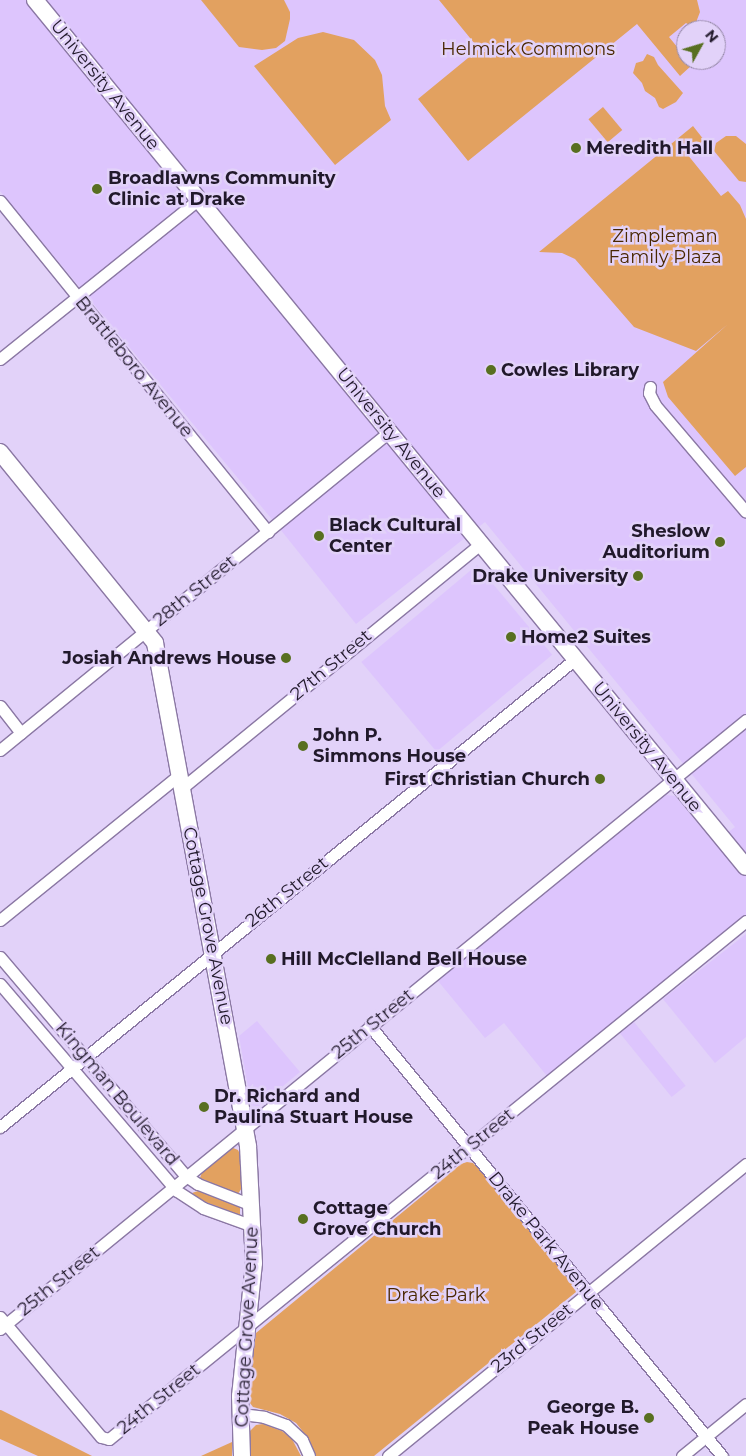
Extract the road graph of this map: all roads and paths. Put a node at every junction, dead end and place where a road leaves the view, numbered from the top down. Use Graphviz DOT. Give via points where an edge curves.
graph roads {
  1 [pos="35,0"];
  2 [pos="199,199"];
  3 [pos="0,202"];
  4 [pos="77,297"];
  5 [pos="0,359"];
  6 [pos="650,387"];
  7 [pos="389,432"];
  8 [pos="0,452"];
  9 [pos="746,512"];
  10 [pos="268,532"];
  11 [pos="481,543"];
  12 [pos="145,631"];
  13 [pos="575,659"];
  14 [pos="0,706"];
  15 [pos="746,720"];
  16 [pos="21,733"];
  17 [pos="0,750"];
  18 [pos="673,778"];
  19 [pos="181,781"];
  20 [pos="746,867"];
  21 [pos="0,920"];
  22 [pos="746,921"];
  23 [pos="213,952"];
  24 [pos="0,957"];
  25 [pos="0,984"];
  26 [pos="370,1026"];
  27 [pos="85,1057"];
  28 [pos="72,1068"];
  29 [pos="0,1127"];
  30 [pos="245,1128"];
  31 [pos="469,1147"];
  32 [pos="746,1164"];
  33 [pos="186,1176"];
  34 [pos="173,1187"];
  35 [pos="252,1205"];
  36 [pos="253,1226"];
  37 [pos="588,1292"];
  38 [pos="2,1323"];
  39 [pos="247,1328"];
  40 [pos="746,1404"];
  41 [pos="241,1414"];
  42 [pos="706,1436"];
  43 [pos="242,1456"];
  44 [pos="309,1456"];
  45 [pos="388,1456"];
  46 [pos="682,1456"];
  47 [pos="722,1456"];
  1 -- 2 [label="main road, University Avenue"];
  2 -- 4 [label="street"];
  2 -- 7 [label="main road, University Avenue"];
  3 -- 4 [label="street, Brattleboro Avenue"];
  4 -- 5 [label="street"];
  4 -- 10 [label="street, Brattleboro Avenue"];
  6 -- 9 [label="street" via="649,393 655,405"];
  7 -- 10 [label="street, 28th Street"];
  7 -- 11 [label="main road, University Avenue"];
  8 -- 12 [label="main road, Cottage Grove Avenue"];
  10 -- 12 [label="street, 28th Street"];
  11 -- 13 [label="main road, University Avenue"];
  11 -- 19 [label="street, 27th Street"];
  12 -- 16 [label="street, 28th Street"];
  12 -- 19 [label="main road, Cottage Grove Avenue" via="155,643"];
  13 -- 18 [label="main road, University Avenue"];
  13 -- 23 [label="street, 26th Street"];
  14 -- 16 [label="street"];
  15 -- 18 [label="street, 25th Street"];
  16 -- 17 [label="street, 28th Street"];
  18 -- 20 [label="main road, University Avenue"];
  18 -- 26 [label="street, 25th Street"];
  19 -- 21 [label="street, 27th Street"];
  19 -- 23 [label="main road, Cottage Grove Avenue"];
  22 -- 31 [label="street, 24th Street"];
  23 -- 27 [label="street, 26th Street"];
  23 -- 30 [label="main road, Cottage Grove Avenue"];
  24 -- 27 [label="street, Kingman Boulevard"];
  25 -- 28 [label="street, Kingman Boulevard"];
  26 -- 30 [label="street, 25th Street"];
  26 -- 31 [label="street, Drake Park Avenue"];
  27 -- 28 [label="street, 26th Street"];
  27 -- 33 [label="street, Kingman Boulevard"];
  28 -- 29 [label="street, 26th Street"];
  28 -- 34 [label="street, Kingman Boulevard"];
  30 -- 33 [label="street, 25th Street"];
  30 -- 35 [label="main road, Cottage Grove Avenue"];
  31 -- 37 [label="street, Drake Park Avenue"];
  31 -- 39 [label="street, 24th Street"];
  32 -- 37 [label="street, 23rd Street"];
  33 -- 34 [label="street, 25th Street"];
  33 -- 35 [label="street, Kingman Boulevard"];
  34 -- 36 [label="street, Kingman Boulevard" via="203,1208"];
  34 -- 38 [label="street, 25th Street"];
  35 -- 36 [label="main road, Cottage Grove Avenue"];
  36 -- 39 [label="main road, Cottage Grove Avenue" via="252,1288"];
  37 -- 42 [label="street, Drake Park Avenue"];
  37 -- 45 [label="street, 23rd Street"];
  38 -- 39 [label="street, 24th Street" via="106,1440"];
  39 -- 41 [label="main road, Cottage Grove Avenue"];
  40 -- 42 [label="street"];
  41 -- 43 [label="main road, Cottage Grove Avenue"];
  41 -- 44 [label="street" via="264,1417 286,1425 302,1440"];
  42 -- 46 [label="street"];
  42 -- 47 [label="street, Drake Park Avenue"];
}
